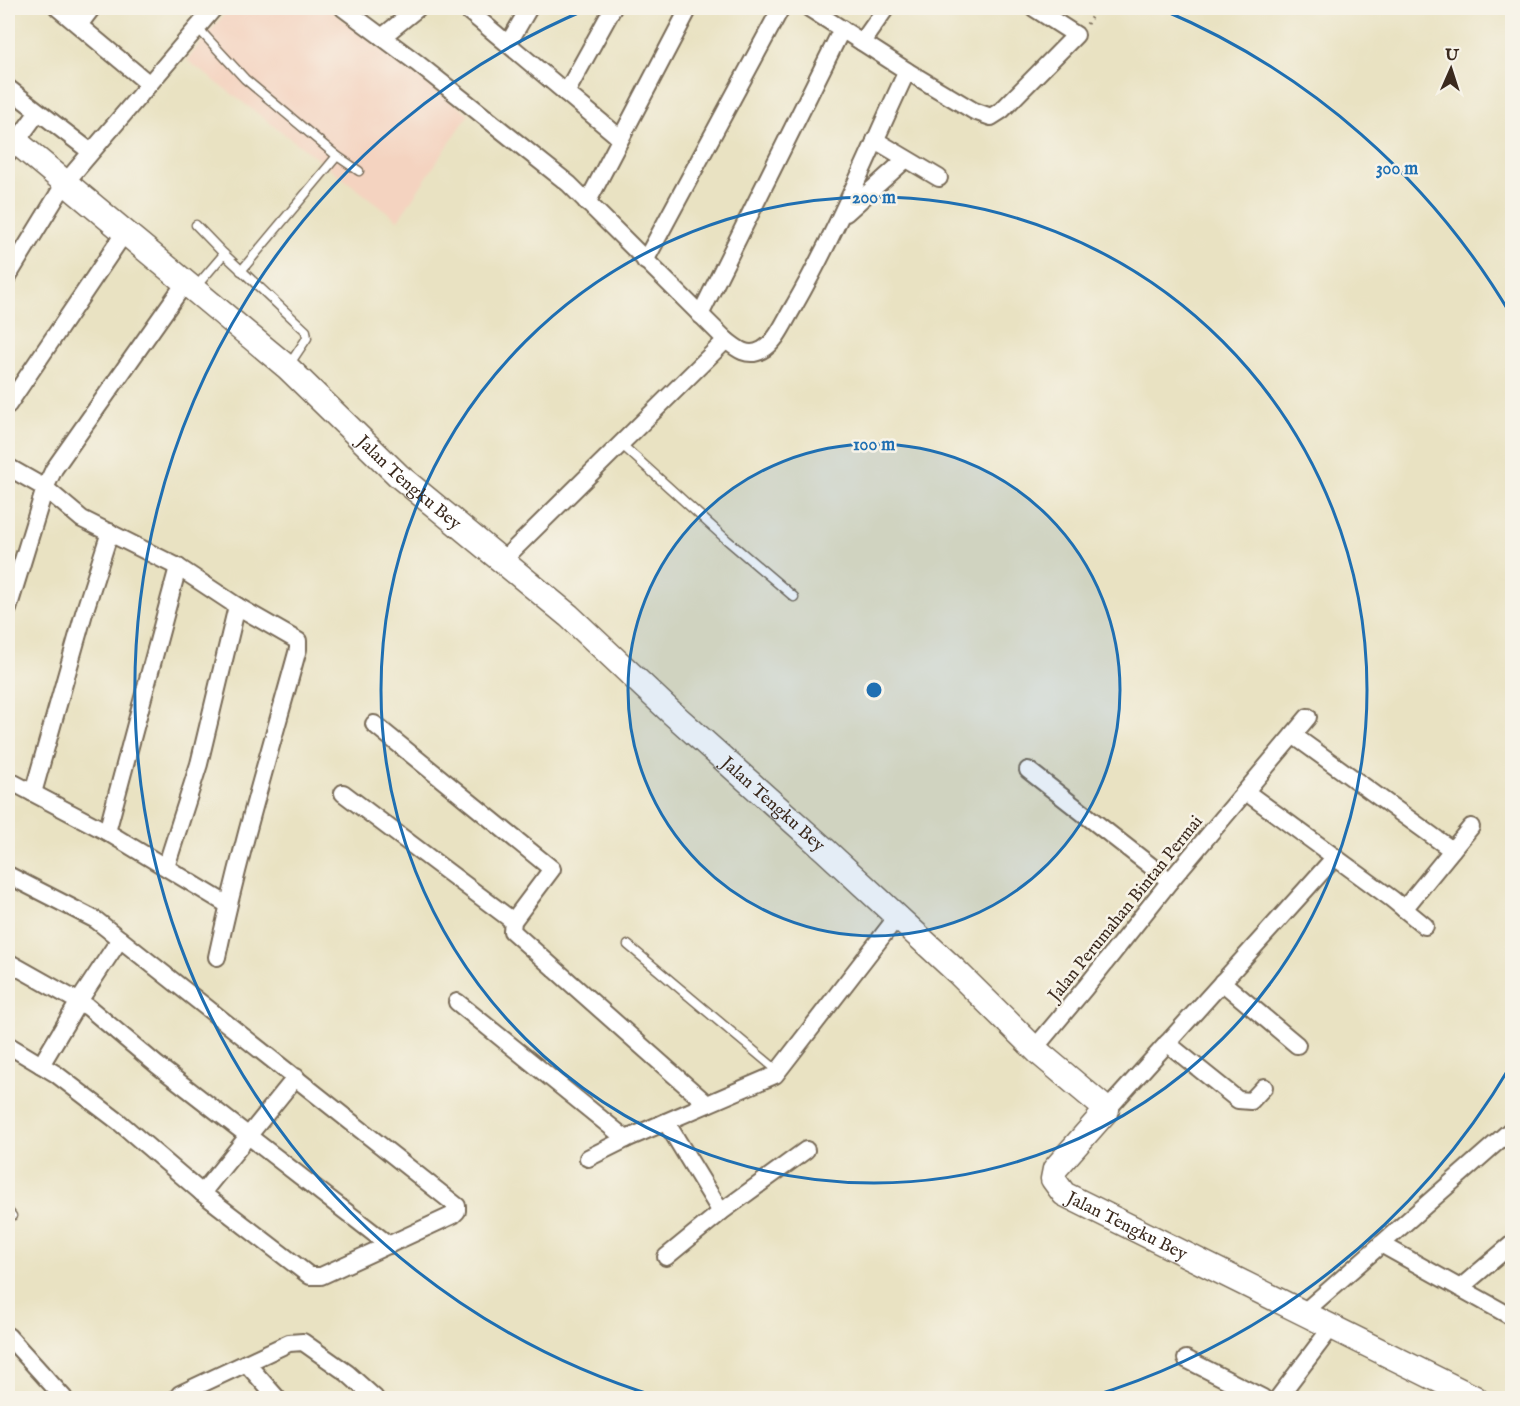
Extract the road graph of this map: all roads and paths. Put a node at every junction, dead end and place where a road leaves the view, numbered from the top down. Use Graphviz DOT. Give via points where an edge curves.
graph roads {
  1 [pos="58,8"];
  2 [pos="92,8"];
  3 [pos="214,8"];
  4 [pos="343,8"];
  5 [pos="418,8"];
  6 [pos="465,8"];
  7 [pos="529,8"];
  8 [pos="613,8"];
  9 [pos="781,8"];
  10 [pos="809,8"];
  11 [pos="886,8"];
  12 [pos="1034,8"];
  13 [pos="683,10"];
  14 [pos="79,25"];
  15 [pos="197,27"];
  16 [pos="842,29"];
  17 [pos="382,37"];
  18 [pos="862,42"];
  19 [pos="508,44"];
  20 [pos="908,71"];
  21 [pos="149,84"];
  22 [pos="8,88"];
  23 [pos="566,93"];
  24 [pos="38,112"];
  25 [pos="620,138"];
  26 [pos="875,140"];
  27 [pos="10,143"];
  28 [pos="91,152"];
  29 [pos="337,156"];
  30 [pos="906,159"];
  31 [pos="360,171"];
  32 [pos="939,178"];
  33 [pos="65,183"];
  34 [pos="587,203"];
  35 [pos="840,217"];
  36 [pos="196,225"];
  37 [pos="125,232"];
  38 [pos="224,254"];
  39 [pos="645,261"];
  40 [pos="241,271"];
  41 [pos="8,276"];
  42 [pos="189,286"];
  43 [pos="700,315"];
  44 [pos="726,340"];
  45 [pos="287,368"];
  46 [pos="8,405"];
  47 [pos="621,444"];
  48 [pos="8,467"];
  49 [pos="45,488"];
  50 [pos="110,532"];
  51 [pos="502,561"];
  52 [pos="178,567"];
  53 [pos="794,597"];
  54 [pos="237,606"];
  55 [pos="8,609"];
  56 [pos="1308,717"];
  57 [pos="374,724"];
  58 [pos="1293,735"];
  59 [pos="1028,770"];
  60 [pos="8,780"];
  61 [pos="1246,792"];
  62 [pos="33,793"];
  63 [pos="343,793"];
  64 [pos="1471,827"];
  65 [pos="107,832"];
  66 [pos="1452,850"];
  67 [pos="1335,857"];
  68 [pos="166,867"];
  69 [pos="8,875"];
  70 [pos="1170,881"];
  71 [pos="228,904"];
  72 [pos="1404,909"];
  73 [pos="897,917"];
  74 [pos="513,921"];
  75 [pos="1425,926"];
  76 [pos="120,939"];
  77 [pos="628,945"];
  78 [pos="217,957"];
  79 [pos="8,962"];
  80 [pos="1222,982"];
  81 [pos="79,1002"];
  82 [pos="457,1002"];
  83 [pos="1167,1043"];
  84 [pos="8,1045"];
  85 [pos="1297,1045"];
  86 [pos="1034,1049"];
  87 [pos="41,1065"];
  88 [pos="778,1071"];
  89 [pos="296,1077"];
  90 [pos="1264,1087"];
  91 [pos="707,1104"];
  92 [pos="1107,1110"];
  93 [pos="666,1122"];
  94 [pos="1512,1129"];
  95 [pos="249,1135"];
  96 [pos="626,1139"];
  97 [pos="806,1150"];
  98 [pos="588,1158"];
  99 [pos="202,1193"];
  100 [pos="721,1212"];
  101 [pos="1381,1244"];
  102 [pos="1512,1244"];
  103 [pos="389,1245"];
  104 [pos="666,1257"];
  105 [pos="1460,1288"];
  106 [pos="1303,1313"];
  107 [pos="1512,1317"];
  108 [pos="1331,1328"];
  109 [pos="8,1336"];
  110 [pos="1186,1359"];
  111 [pos="246,1363"];
  112 [pos="64,1398"];
  113 [pos="177,1398"];
  114 [pos="277,1398"];
  115 [pos="375,1398"];
  116 [pos="1263,1398"];
  117 [pos="1278,1398"];
  118 [pos="1475,1398"];
  1 -- 14 [label="street"];
  2 -- 14 [label="street"];
  3 -- 15 [label="street"];
  4 -- 17 [label="street"];
  5 -- 17 [label="street"];
  6 -- 19 [label="street"];
  7 -- 19 [label="street"];
  8 -- 23 [label="street"];
  9 -- 39 [label="street"];
  10 -- 16 [label="street"];
  11 -- 18 [label="street"];
  12 -- 20 [label="street" via="1076,35 997,115 974,111"];
  13 -- 25 [label="street"];
  14 -- 21 [label="street"];
  15 -- 21 [label="street"];
  15 -- 29 [label="lane" via="244,79"];
  16 -- 18 [label="street"];
  16 -- 43 [label="street"];
  17 -- 34 [label="street" via="569,184"];
  18 -- 20 [label="street"];
  19 -- 23 [label="street"];
  20 -- 26 [label="street"];
  21 -- 28 [label="street"];
  22 -- 24 [label="street"];
  23 -- 25 [label="street"];
  24 -- 27 [label="street"];
  24 -- 28 [label="street"];
  25 -- 34 [label="street"];
  26 -- 30 [label="street"];
  26 -- 35 [label="street"];
  27 -- 33 [label="main road, Jalan Tengku Bey"];
  28 -- 33 [label="street"];
  29 -- 31 [label="lane"];
  29 -- 40 [label="lane"];
  30 -- 32 [label="street"];
  30 -- 35 [label="street"];
  33 -- 37 [label="main road, Jalan Tengku Bey"];
  33 -- 41 [label="street"];
  34 -- 39 [label="street"];
  35 -- 44 [label="street" via="805,286 765,349 747,353"];
  36 -- 38 [label="lane"];
  37 -- 42 [label="main road, Jalan Tengku Bey"];
  37 -- 46 [label="street"];
  38 -- 40 [label="lane"];
  38 -- 42 [label="lane"];
  39 -- 43 [label="street"];
  40 -- 45 [label="lane" via="306,331 307,338"];
  42 -- 45 [label="main road, Jalan Tengku Bey"];
  42 -- 49 [label="street" via="54,469"];
  43 -- 44 [label="street"];
  44 -- 47 [label="street"];
  45 -- 51 [label="main road, Jalan Tengku Bey" via="399,476"];
  47 -- 51 [label="street"];
  47 -- 53 [label="lane"];
  48 -- 49 [label="street"];
  49 -- 50 [label="street" via="82,519"];
  49 -- 55 [label="street"];
  50 -- 52 [label="street"];
  50 -- 62 [label="street"];
  51 -- 73 [label="main road, Jalan Tengku Bey" via="569,616"];
  52 -- 54 [label="street"];
  52 -- 65 [label="street"];
  54 -- 68 [label="street" via="199,764"];
  54 -- 71 [label="street" via="299,644"];
  56 -- 58 [label="street, Jalan Perumahan Bintan Permai"];
  57 -- 74 [label="street" via="552,869"];
  58 -- 61 [label="street, Jalan Perumahan Bintan Permai"];
  58 -- 66 [label="street"];
  59 -- 70 [label="street"];
  60 -- 62 [label="street"];
  61 -- 67 [label="street"];
  61 -- 70 [label="street, Jalan Perumahan Bintan Permai"];
  62 -- 65 [label="street"];
  63 -- 74 [label="street"];
  64 -- 66 [label="street"];
  65 -- 68 [label="street"];
  66 -- 72 [label="street"];
  67 -- 72 [label="street"];
  67 -- 80 [label="street"];
  68 -- 71 [label="street"];
  69 -- 76 [label="street" via="96,920"];
  70 -- 86 [label="street, Jalan Perumahan Bintan Permai"];
  71 -- 78 [label="street"];
  72 -- 75 [label="street"];
  73 -- 86 [label="main road, Jalan Tengku Bey"];
  73 -- 88 [label="street"];
  74 -- 91 [label="street" via="512,932"];
  76 -- 81 [label="street"];
  76 -- 89 [label="street"];
  77 -- 88 [label="lane"];
  79 -- 81 [label="street"];
  80 -- 83 [label="street"];
  80 -- 85 [label="street"];
  81 -- 87 [label="street"];
  81 -- 95 [label="street"];
  82 -- 96 [label="street"];
  83 -- 90 [label="street" via="1238,1100 1251,1101"];
  83 -- 92 [label="street"];
  84 -- 87 [label="street"];
  86 -- 92 [label="main road, Jalan Tengku Bey"];
  87 -- 99 [label="street" via="119,1122"];
  88 -- 91 [label="street"];
  89 -- 95 [label="street"];
  89 -- 103 [label="street" via="457,1206 453,1215"];
  91 -- 93 [label="street"];
  92 -- 106 [label="main road, Jalan Tengku Bey" via="1055,1169 1053,1179 1064,1194"];
  93 -- 96 [label="street"];
  93 -- 100 [label="street"];
  94 -- 101 [label="street"];
  95 -- 99 [label="street"];
  95 -- 103 [label="street"];
  96 -- 98 [label="street"];
  97 -- 100 [label="street"];
  99 -- 103 [label="street" via="310,1276 321,1276"];
  100 -- 104 [label="street"];
  101 -- 105 [label="street"];
  101 -- 106 [label="street"];
  102 -- 105 [label="street"];
  105 -- 107 [label="street"];
  106 -- 108 [label="main road, Jalan Tengku Bey"];
  108 -- 117 [label="street"];
  108 -- 118 [label="main road, Jalan Tengku Bey"];
  109 -- 112 [label="street"];
  110 -- 116 [label="street"];
  111 -- 113 [label="street"];
  111 -- 114 [label="street"];
  111 -- 115 [label="street" via="289,1343 303,1342"];
}
